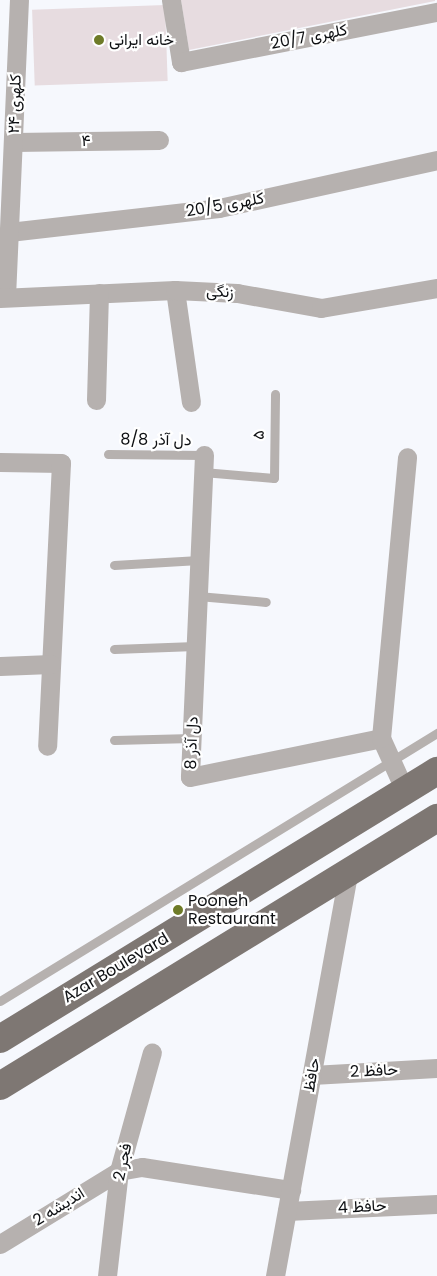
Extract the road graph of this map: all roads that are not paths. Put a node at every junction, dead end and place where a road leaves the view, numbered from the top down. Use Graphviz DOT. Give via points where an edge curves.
graph roads {
  1 [pos="19,0"];
  2 [pos="171,0"];
  3 [pos="437,12"];
  4 [pos="159,140"];
  5 [pos="14,142"];
  6 [pos="437,160"];
  7 [pos="9,232"];
  8 [pos="437,288"];
  9 [pos="175,290"];
  10 [pos="99,294"];
  11 [pos="3,297"];
  12 [pos="275,394"];
  13 [pos="96,400"];
  14 [pos="192,402"];
  15 [pos="108,454"];
  16 [pos="407,457"];
  17 [pos="0,462"];
  18 [pos="203,464"];
  19 [pos="274,478"];
  20 [pos="199,560"];
  21 [pos="114,565"];
  22 [pos="198,596"];
  23 [pos="266,602"];
  24 [pos="196,646"];
  25 [pos="114,650"];
  26 [pos="51,664"];
  27 [pos="0,666"];
  28 [pos="437,733"];
  29 [pos="192,738"];
  30 [pos="381,738"];
  31 [pos="114,740"];
  32 [pos="47,746"];
  33 [pos="391,760"];
  34 [pos="437,771"];
  35 [pos="405,791"];
  36 [pos="437,818"];
  37 [pos="348,873"];
  38 [pos="0,1001"];
  39 [pos="0,1039"];
  40 [pos="152,1052"];
  41 [pos="437,1068"];
  42 [pos="312,1074"];
  43 [pos="0,1086"];
  44 [pos="119,1171"];
  45 [pos="291,1190"];
  46 [pos="437,1204"];
  47 [pos="287,1211"];
  48 [pos="0,1244"];
  49 [pos="107,1276"];
  50 [pos="275,1276"];
  1 -- 5 [label="street, کلهری ۲۴"];
  2 -- 3 [label="street, کلهری 20/7" via="181,62"];
  4 -- 5 [label="street, ۴"];
  5 -- 7 [label="street, کلهری ۲۴"];
  6 -- 7 [label="street, کلهری 20/5" via="219,208"];
  7 -- 11 [label="street, کلهری ۲۴"];
  8 -- 9 [label="street, زنگی" via="321,308 237,293"];
  9 -- 10 [label="street, زنگی"];
  9 -- 14 [label="street"];
  10 -- 11 [label="street, زنگی"];
  10 -- 13 [label="street"];
  12 -- 19 [label="lane, ۵"];
  15 -- 18 [label="lane, دل آذر 8/8"];
  16 -- 30 [label="street"];
  17 -- 26 [label="street" via="61,463"];
  18 -- 19 [label="lane, دل آذر 8/8"];
  18 -- 20 [label="street, دل آذر 8"];
  20 -- 21 [label="lane"];
  20 -- 22 [label="street, دل آذر 8"];
  22 -- 23 [label="lane"];
  22 -- 24 [label="street, دل آذر 8"];
  24 -- 25 [label="lane"];
  24 -- 29 [label="street, دل آذر 8"];
  26 -- 27 [label="street"];
  26 -- 32 [label="street"];
  28 -- 33 [label="lane"];
  29 -- 30 [label="street, دل آذر 8" via="190,777"];
  29 -- 31 [label="lane"];
  30 -- 33 [label="street"];
  33 -- 35 [label="street"];
  33 -- 38 [label="lane"];
  34 -- 35 [label="main road, Azar Boulevard"];
  35 -- 39 [label="main road, Azar Boulevard"];
  36 -- 37 [label="main road"];
  37 -- 42 [label="street, حافظ"];
  37 -- 43 [label="main road"];
  40 -- 44 [label="street, فجر 2"];
  41 -- 42 [label="street, حافظ 2"];
  42 -- 45 [label="street, حافظ"];
  44 -- 45 [label="street" via="142,1167"];
  44 -- 48 [label="street, اندیشه 2"];
  44 -- 49 [label="street, فجر 2"];
  45 -- 47 [label="street, حافظ"];
  46 -- 47 [label="street, حافظ 4"];
  47 -- 50 [label="street, حافظ"];
}
